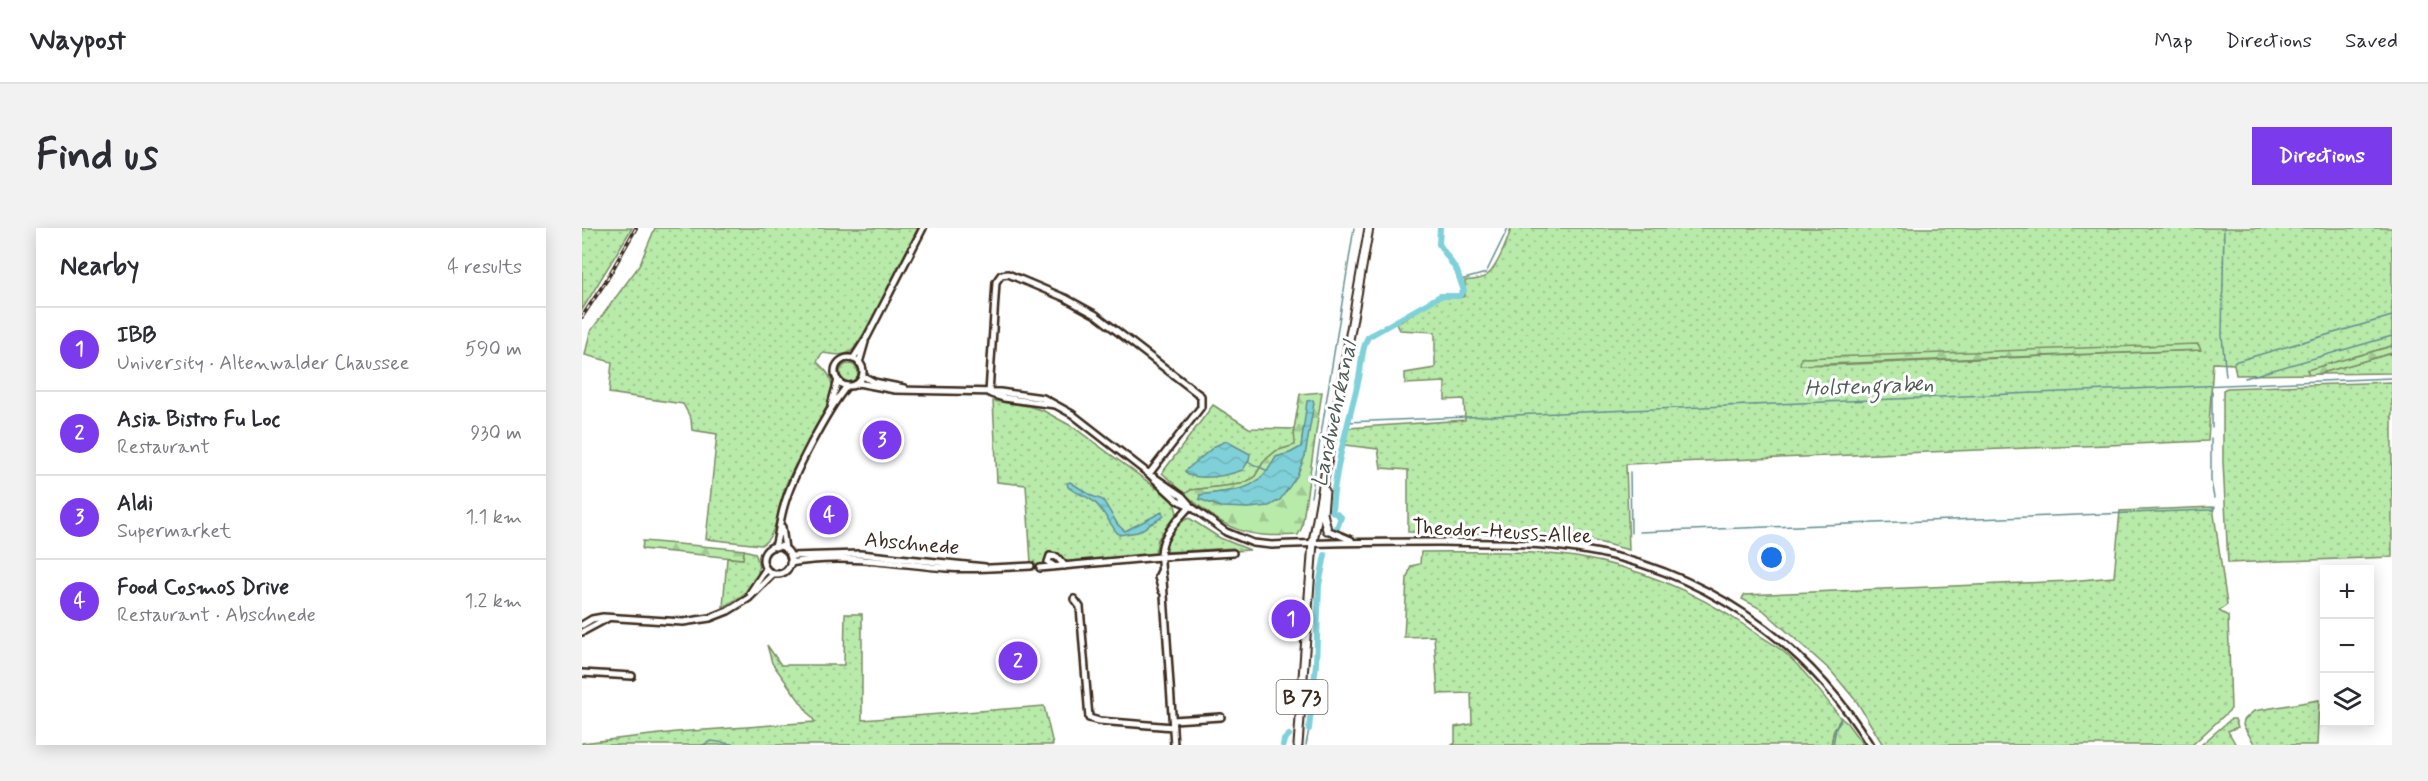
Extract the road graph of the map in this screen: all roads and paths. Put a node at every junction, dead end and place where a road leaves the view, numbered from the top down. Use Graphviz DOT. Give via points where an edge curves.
graph roads {
  1 [pos="923,228"];
  2 [pos="1369,228"];
  3 [pos="856,361"];
  4 [pos="862,376"];
  5 [pos="838,380"];
  6 [pos="858,383"];
  7 [pos="847,386"];
  8 [pos="908,389"];
  9 [pos="989,393"];
  10 [pos="830,410"];
  11 [pos="1325,472"];
  12 [pos="1149,474"];
  13 [pos="1190,506"];
  14 [pos="781,519"];
  15 [pos="1328,530"];
  16 [pos="1313,542"];
  17 [pos="1355,542"];
  18 [pos="775,547"];
  19 [pos="785,549"];
  20 [pos="1233,553"];
  21 [pos="790,556"];
  22 [pos="1160,556"];
  23 [pos="790,563"];
  24 [pos="1031,566"];
  25 [pos="1054,566"];
  26 [pos="1065,566"];
  27 [pos="995,568"];
  28 [pos="1040,568"];
  29 [pos="766,569"];
  30 [pos="774,574"];
  31 [pos="1074,599"];
  32 [pos="744,601"];
  33 [pos="582,629"];
  34 [pos="582,673"];
  35 [pos="632,676"];
  36 [pos="1221,717"];
  37 [pos="1173,720"];
  38 [pos="1173,727"];
  39 [pos="1174,745"];
  40 [pos="1298,745"];
  41 [pos="1870,745"];
  1 -- 3 [label="street"];
  2 -- 11 [label="main road, B 73"];
  3 -- 4 [label="street" via="862,366"];
  3 -- 5 [label="street" via="845,359 837,365"];
  4 -- 6 [label="street"];
  4 -- 8 [label="street"];
  5 -- 7 [label="street"];
  5 -- 10 [label="street"];
  6 -- 7 [label="street"];
  6 -- 8 [label="street"];
  7 -- 10 [label="street"];
  8 -- 9 [label="street"];
  9 -- 12 [label="street, Theodor-Heuss-Allee" via="1055,405"];
  9 -- 12 [label="street" via="996,282 1001,275 1008,274 1096,315 1201,395 1201,407"];
  10 -- 14 [label="street" via="793,482"];
  11 -- 15 [label="main road, B 73" via="1323,513"];
  11 -- 16 [label="main road, B 73"];
  12 -- 13 [label="street, Theodor-Heuss-Allee" via="1177,500"];
  13 -- 16 [label="street, Theodor-Heuss-Allee" via="1226,532 1253,543"];
  13 -- 22 [label="street" via="1165,536"];
  14 -- 18 [label="street"];
  14 -- 19 [label="street"];
  15 -- 17 [label="street"];
  16 -- 17 [label="street, Theodor-Heuss-Allee"];
  16 -- 40 [label="main road, B 73"];
  17 -- 41 [label="street, Theodor-Heuss-Allee" via="1478,542 1575,548 1665,572 1736,607 1779,638 1826,683"];
  18 -- 19 [label="street"];
  18 -- 29 [label="street" via="764,557"];
  19 -- 21 [label="street"];
  20 -- 22 [label="street"];
  21 -- 23 [label="street"];
  21 -- 27 [label="street, Abschnede" via="860,554"];
  22 -- 26 [label="street"];
  22 -- 37 [label="street" via="1158,578 1163,593"];
  23 -- 27 [label="street, Abschnede" via="848,558 949,568"];
  23 -- 30 [label="street" via="786,571"];
  24 -- 27 [label="street, Abschnede"];
  25 -- 26 [label="street"];
  25 -- 26 [label="street" via="1048,562 1050,556 1057,557"];
  25 -- 28 [label="street"];
  29 -- 30 [label="street"];
  29 -- 32 [label="street"];
  30 -- 32 [label="street"];
  31 -- 38 [label="street" via="1080,607 1089,718"];
  32 -- 33 [label="street" via="720,615 692,621 608,618"];
  34 -- 35 [label="street"];
  36 -- 37 [label="street"];
  37 -- 38 [label="street"];
  38 -- 39 [label="street"];
}
